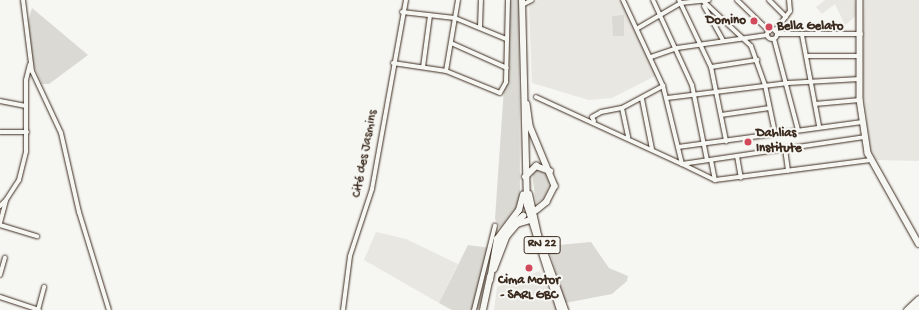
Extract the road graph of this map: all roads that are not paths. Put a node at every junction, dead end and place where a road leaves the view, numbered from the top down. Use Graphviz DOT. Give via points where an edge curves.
graph roads {
  1 [pos="23,0"];
  2 [pos="406,0"];
  3 [pos="458,0"];
  4 [pos="482,0"];
  5 [pos="508,0"];
  6 [pos="532,0"];
  7 [pos="623,0"];
  8 [pos="654,0"];
  9 [pos="709,0"];
  10 [pos="737,0"];
  11 [pos="769,0"];
  12 [pos="789,0"];
  13 [pos="860,0"];
  14 [pos="702,1"];
  15 [pos="680,2"];
  16 [pos="522,3"];
  17 [pos="402,12"];
  18 [pos="661,13"];
  19 [pos="430,15"];
  20 [pos="786,17"];
  21 [pos="454,18"];
  22 [pos="480,27"];
  23 [pos="638,28"];
  24 [pos="776,32"];
  25 [pos="768,33"];
  26 [pos="861,34"];
  27 [pos="802,35"];
  28 [pos="743,38"];
  29 [pos="506,39"];
  30 [pos="774,39"];
  31 [pos="723,40"];
  32 [pos="451,44"];
  33 [pos="700,44"];
  34 [pos="677,48"];
  35 [pos="806,56"];
  36 [pos="860,56"];
  37 [pos="651,57"];
  38 [pos="757,60"];
  39 [pos="30,63"];
  40 [pos="393,63"];
  41 [pos="423,67"];
  42 [pos="711,67"];
  43 [pos="507,68"];
  44 [pos="446,71"];
  45 [pos="860,79"];
  46 [pos="810,81"];
  47 [pos="788,82"];
  48 [pos="765,85"];
  49 [pos="664,86"];
  50 [pos="525,88"];
  51 [pos="716,91"];
  52 [pos="694,93"];
  53 [pos="536,97"];
  54 [pos="642,98"];
  55 [pos="667,98"];
  56 [pos="860,100"];
  57 [pos="0,101"];
  58 [pos="816,104"];
  59 [pos="25,106"];
  60 [pos="622,108"];
  61 [pos="770,108"];
  62 [pos="721,115"];
  63 [pos="594,121"];
  64 [pos="862,122"];
  65 [pos="819,126"];
  66 [pos="798,130"];
  67 [pos="0,132"];
  68 [pos="27,132"];
  69 [pos="775,133"];
  70 [pos="628,137"];
  71 [pos="864,137"];
  72 [pos="726,141"];
  73 [pos="705,143"];
  74 [pos="678,147"];
  75 [pos="652,149"];
  76 [pos="785,149"];
  77 [pos="737,156"];
  78 [pos="709,160"];
  79 [pos="871,160"];
  80 [pos="682,164"];
  81 [pos="788,171"];
  82 [pos="552,174"];
  83 [pos="525,177"];
  84 [pos="741,178"];
  85 [pos="715,180"];
  86 [pos="6,200"];
  87 [pos="0,206"];
  88 [pos="537,210"];
  89 [pos="522,216"];
  90 [pos="530,220"];
  91 [pos="0,224"];
  92 [pos="495,226"];
  93 [pos="37,236"];
  94 [pos="919,244"];
  95 [pos="5,258"];
  96 [pos="0,275"];
  97 [pos="490,280"];
  98 [pos="44,287"];
  99 [pos="0,297"];
  100 [pos="919,299"];
  101 [pos="919,307"];
  102 [pos="37,310"];
  103 [pos="109,310"];
  104 [pos="343,310"];
  105 [pos="474,310"];
  106 [pos="483,310"];
  107 [pos="560,310"];
  108 [pos="565,310"];
  109 [pos="907,310"];
  110 [pos="916,310"];
  1 -- 39 [label="street"];
  2 -- 17 [label="street, Cité des Jasmins"];
  3 -- 21 [label="street"];
  4 -- 22 [label="street"];
  5 -- 29 [label="street"];
  6 -- 16 [label="street"];
  7 -- 23 [label="street"];
  8 -- 18 [label="street"];
  9 -- 14 [label="street"];
  10 -- 25 [label="street"];
  11 -- 20 [label="street"];
  12 -- 20 [label="street"];
  13 -- 26 [label="main road"];
  14 -- 15 [label="street"];
  14 -- 28 [label="street"];
  14 -- 31 [label="street"];
  15 -- 18 [label="street"];
  15 -- 33 [label="street"];
  16 -- 50 [label="main road, RN 22"];
  17 -- 19 [label="street"];
  17 -- 40 [label="street, Cité des Jasmins"];
  18 -- 23 [label="street"];
  18 -- 34 [label="street"];
  19 -- 21 [label="street"];
  19 -- 41 [label="street"];
  20 -- 24 [label="street"];
  21 -- 22 [label="street"];
  21 -- 32 [label="street"];
  22 -- 29 [label="street"];
  23 -- 37 [label="street"];
  24 -- 25 [label="street"];
  24 -- 27 [label="street"];
  24 -- 30 [label="street"];
  25 -- 28 [label="street"];
  25 -- 30 [label="street"];
  26 -- 27 [label="street"];
  26 -- 36 [label="main road"];
  27 -- 35 [label="street"];
  28 -- 31 [label="street"];
  28 -- 38 [label="street" via="751,46"];
  29 -- 43 [label="street"];
  30 -- 47 [label="street"];
  31 -- 33 [label="street"];
  32 -- 43 [label="street"];
  32 -- 44 [label="street"];
  33 -- 34 [label="street"];
  33 -- 42 [label="street"];
  34 -- 37 [label="street"];
  34 -- 52 [label="street"];
  35 -- 36 [label="street"];
  35 -- 46 [label="street"];
  36 -- 45 [label="main road"];
  37 -- 49 [label="street"];
  38 -- 42 [label="street"];
  38 -- 48 [label="street"];
  39 -- 59 [label="street"];
  39 -- 103 [label="street" via="61,133 79,212"];
  40 -- 41 [label="street"];
  40 -- 104 [label="street, Cité des Jasmins" via="372,189 352,246"];
  41 -- 44 [label="street"];
  42 -- 51 [label="street"];
  43 -- 44 [label="street" via="506,82 498,93"];
  45 -- 46 [label="street"];
  45 -- 56 [label="main road"];
  46 -- 47 [label="street"];
  46 -- 58 [label="street"];
  47 -- 48 [label="street"];
  47 -- 66 [label="street"];
  48 -- 51 [label="street"];
  48 -- 61 [label="street"];
  49 -- 54 [label="street"];
  49 -- 55 [label="street"];
  50 -- 82 [label="main road" via="530,126"];
  50 -- 83 [label="main road, RN 22"];
  51 -- 52 [label="street"];
  51 -- 62 [label="street"];
  52 -- 55 [label="street"];
  52 -- 73 [label="street"];
  53 -- 63 [label="street"];
  54 -- 60 [label="street"];
  54 -- 75 [label="street"];
  55 -- 74 [label="street"];
  56 -- 58 [label="street"];
  56 -- 64 [label="main road"];
  57 -- 59 [label="street"];
  58 -- 65 [label="street"];
  59 -- 68 [label="street"];
  60 -- 63 [label="street" via="601,112 592,117"];
  60 -- 70 [label="street"];
  61 -- 62 [label="street"];
  61 -- 69 [label="street"];
  62 -- 72 [label="street"];
  63 -- 70 [label="street"];
  64 -- 65 [label="street"];
  64 -- 71 [label="main road"];
  65 -- 66 [label="street"];
  66 -- 69 [label="street"];
  67 -- 68 [label="street"];
  68 -- 86 [label="street" via="19,180"];
  69 -- 72 [label="street"];
  70 -- 75 [label="street"];
  71 -- 76 [label="street"];
  71 -- 79 [label="main road"];
  72 -- 73 [label="street"];
  73 -- 74 [label="street"];
  73 -- 78 [label="street"];
  74 -- 80 [label="street"];
  75 -- 80 [label="street"];
  76 -- 77 [label="street"];
  76 -- 81 [label="street"];
  77 -- 78 [label="street"];
  77 -- 84 [label="street"];
  78 -- 80 [label="street"];
  78 -- 85 [label="street"];
  79 -- 81 [label="street"];
  79 -- 94 [label="main road"];
  80 -- 85 [label="street"];
  81 -- 84 [label="street"];
  82 -- 83 [label="main road" via="538,166"];
  82 -- 88 [label="main road" via="555,186 552,195"];
  83 -- 90 [label="main road, RN 22"];
  83 -- 97 [label="main road" via="521,206 496,243"];
  83 -- 108 [label="main road, RN 22" via="538,235"];
  84 -- 85 [label="street"];
  86 -- 87 [label="street"];
  86 -- 91 [label="street"];
  89 -- 97 [label="main road" via="500,240"];
  90 -- 97 [label="main road" via="517,224 506,237"];
  90 -- 107 [label="main road, RN 22"];
  91 -- 93 [label="street"];
  92 -- 105 [label="street"];
  95 -- 96 [label="street"];
  97 -- 106 [label="main road"];
  98 -- 102 [label="street"];
  99 -- 102 [label="street"];
  100 -- 109 [label="highway"];
  101 -- 110 [label="highway"];
}
